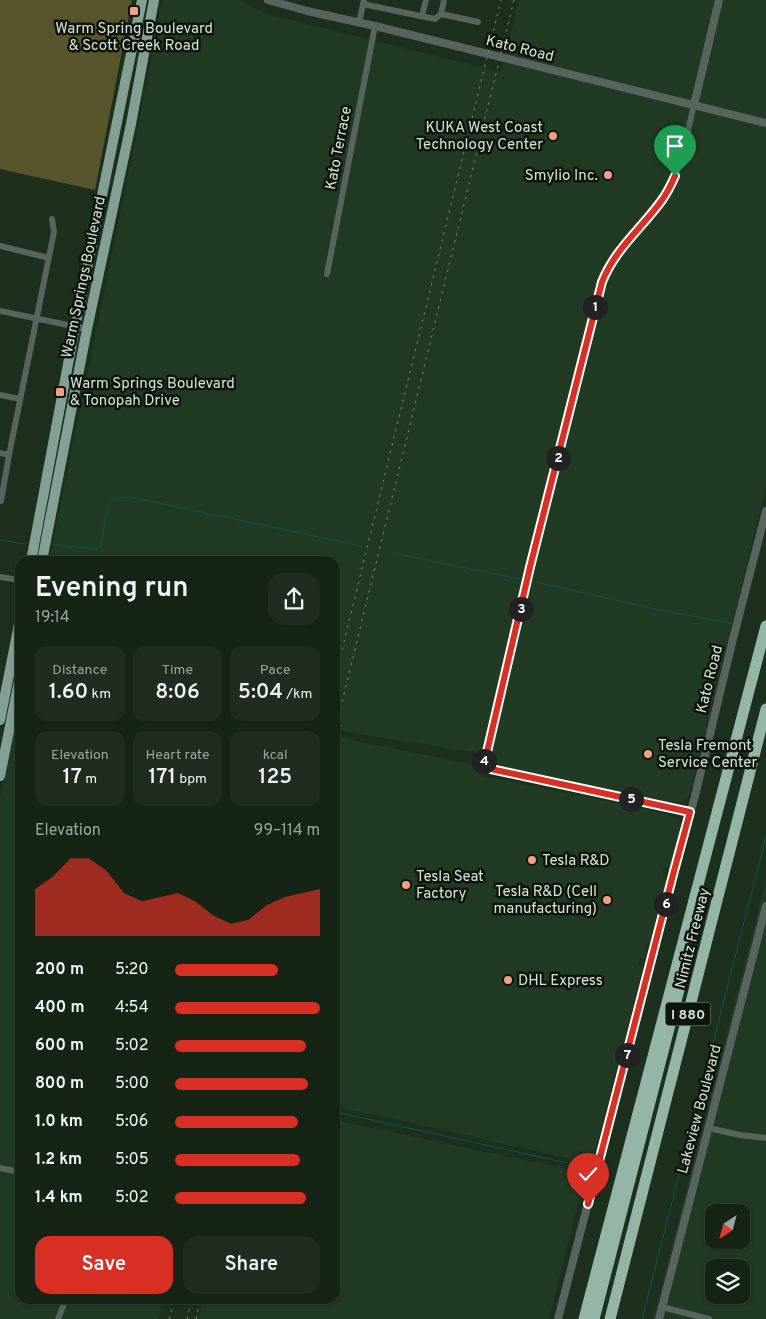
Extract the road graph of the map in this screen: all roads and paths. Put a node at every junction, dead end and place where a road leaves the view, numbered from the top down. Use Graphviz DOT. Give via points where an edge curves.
graph roads {
  1 [pos="142,0"];
  2 [pos="268,0"];
  3 [pos="383,0"];
  4 [pos="426,0"];
  5 [pos="444,0"];
  6 [pos="720,0"];
  7 [pos="154,1"];
  8 [pos="282,2"];
  9 [pos="364,2"];
  10 [pos="381,8"];
  11 [pos="441,14"];
  12 [pos="422,16"];
  13 [pos="478,22"];
  14 [pos="359,23"];
  15 [pos="375,26"];
  16 [pos="694,105"];
  17 [pos="766,123"];
  18 [pos="52,219"];
  19 [pos="0,246"];
  20 [pos="49,258"];
  21 [pos="327,274"];
  22 [pos="0,311"];
  23 [pos="36,318"];
  24 [pos="75,327"];
  25 [pos="87,329"];
  26 [pos="0,395"];
  27 [pos="20,399"];
  28 [pos="58,417"];
  29 [pos="0,453"];
  30 [pos="9,455"];
  31 [pos="60,466"];
  32 [pos="1,501"];
  33 [pos="766,510"];
  34 [pos="32,556"];
  35 [pos="43,556"];
  36 [pos="0,577"];
  37 [pos="15,579"];
  38 [pos="766,626"];
  39 [pos="15,669"];
  40 [pos="15,701"];
  41 [pos="766,709"];
  42 [pos="0,720"];
  43 [pos="0,776"];
  44 [pos="690,812"];
  45 [pos="766,906"];
  46 [pos="687,929"];
  47 [pos="708,1128"];
  48 [pos="766,1138"];
  49 [pos="0,1168"];
  50 [pos="15,1171"];
  51 [pos="64,1304"];
  52 [pos="662,1307"];
  53 [pos="58,1319"];
  54 [pos="558,1319"];
  55 [pos="584,1319"];
  56 [pos="594,1319"];
  57 [pos="610,1319"];
  58 [pos="659,1319"];
  59 [pos="709,1319"];
  1 -- 24 [label="main road, Warm Springs Boulevard"];
  2 -- 8 [label="street, Kato Road"];
  3 -- 10 [label="street"];
  4 -- 12 [label="street"];
  5 -- 11 [label="street"];
  6 -- 16 [label="street"];
  7 -- 25 [label="main road, Warm Springs Boulevard"];
  8 -- 14 [label="street, Kato Road"];
  9 -- 10 [label="street"];
  9 -- 14 [label="street"];
  10 -- 12 [label="street"];
  11 -- 12 [label="street" via="435,19"];
  11 -- 13 [label="street"];
  14 -- 15 [label="street, Kato Road"];
  15 -- 16 [label="street, Kato Road"];
  15 -- 21 [label="street, Kato Terrace"];
  16 -- 17 [label="street, Kato Road"];
  16 -- 44 [label="street" via="670,189 614,257 600,288 484,760 486,766 494,770"];
  18 -- 20 [label="street" via="54,232"];
  19 -- 20 [label="street"];
  20 -- 23 [label="street"];
  22 -- 23 [label="street"];
  23 -- 24 [label="street"];
  23 -- 27 [label="street"];
  24 -- 25 [label="street"];
  24 -- 28 [label="main road, Warm Springs Boulevard"];
  25 -- 31 [label="main road, Warm Springs Boulevard"];
  26 -- 27 [label="street"];
  27 -- 30 [label="street"];
  28 -- 31 [label="main road" via="61,430 57,460"];
  28 -- 34 [label="main road, Warm Springs Boulevard"];
  29 -- 30 [label="street"];
  30 -- 32 [label="street"];
  31 -- 35 [label="main road, Warm Springs Boulevard"];
  33 -- 44 [label="street, Kato Road"];
  36 -- 37 [label="street"];
  38 -- 46 [label="highway, Nimitz Freeway / I 880"];
  39 -- 42 [label="main road"];
  40 -- 43 [label="main road"];
  41 -- 57 [label="highway, Nimitz Freeway / I 880"];
  44 -- 54 [label="street, Kato Road"];
  45 -- 47 [label="street, Lakeview Boulevard"];
  46 -- 55 [label="highway, Nimitz Freeway / I 880"];
  46 -- 56 [label="highway, I 880" via="692,939"];
  47 -- 48 [label="street"];
  47 -- 52 [label="street, Lakeview Boulevard"];
  49 -- 50 [label="street"];
  51 -- 53 [label="street"];
  52 -- 58 [label="street, Lakeview Boulevard"];
  52 -- 59 [label="street"];
}
